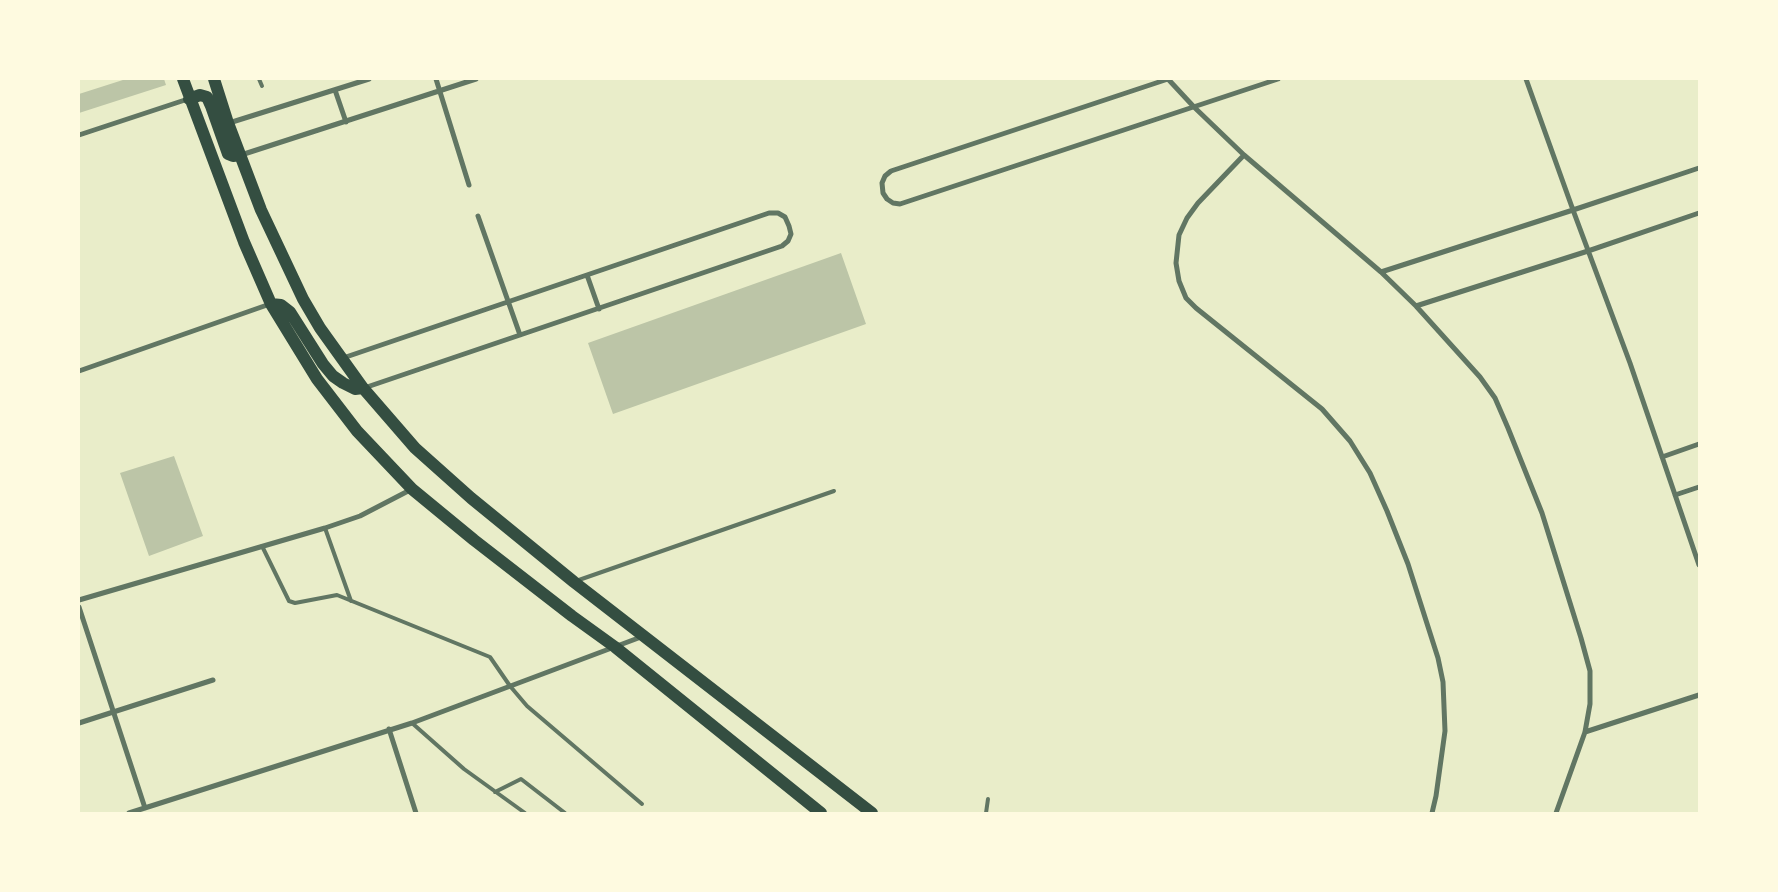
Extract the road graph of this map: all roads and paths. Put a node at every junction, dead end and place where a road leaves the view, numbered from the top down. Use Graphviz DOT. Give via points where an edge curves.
graph roads {
  1 [pos="183,79"];
  2 [pos="214,79"];
  3 [pos="259,79"];
  4 [pos="369,79"];
  5 [pos="436,79"];
  6 [pos="476,79"];
  7 [pos="1168,79"];
  8 [pos="1278,79"];
  9 [pos="1526,79"];
  10 [pos="262,86"];
  11 [pos="336,90"];
  12 [pos="440,91"];
  13 [pos="190,99"];
  14 [pos="1194,107"];
  15 [pos="346,122"];
  16 [pos="223,125"];
  17 [pos="79,134"];
  18 [pos="240,155"];
  19 [pos="1244,155"];
  20 [pos="1699,168"];
  21 [pos="469,185"];
  22 [pos="1573,210"];
  23 [pos="1699,213"];
  24 [pos="478,216"];
  25 [pos="1588,251"];
  26 [pos="1381,272"];
  27 [pos="587,275"];
  28 [pos="508,302"];
  29 [pos="271,304"];
  30 [pos="1416,306"];
  31 [pos="599,309"];
  32 [pos="520,335"];
  33 [pos="341,358"];
  34 [pos="79,371"];
  35 [pos="363,388"];
  36 [pos="1699,444"];
  37 [pos="1662,457"];
  38 [pos="1699,487"];
  39 [pos="412,489"];
  40 [pos="834,491"];
  41 [pos="1675,495"];
  42 [pos="325,528"];
  43 [pos="262,546"];
  44 [pos="1699,565"];
  45 [pos="574,582"];
  46 [pos="79,600"];
  47 [pos="351,601"];
  48 [pos="79,607"];
  49 [pos="643,636"];
  50 [pos="615,647"];
  51 [pos="212,680"];
  52 [pos="510,686"];
  53 [pos="1699,695"];
  54 [pos="112,712"];
  55 [pos="79,723"];
  56 [pos="412,723"];
  57 [pos="390,729"];
  58 [pos="1585,732"];
  59 [pos="495,792"];
  60 [pos="988,799"];
  61 [pos="642,804"];
  62 [pos="145,808"];
  63 [pos="129,813"];
  64 [pos="416,813"];
  65 [pos="525,813"];
  66 [pos="564,813"];
  67 [pos="821,813"];
  68 [pos="872,813"];
  69 [pos="986,813"];
  70 [pos="1432,813"];
  71 [pos="1556,813"];
  1 -- 13 [label="main road"];
  2 -- 16 [label="main road"];
  3 -- 10 [label="lane"];
  4 -- 11 [label="street"];
  5 -- 12 [label="street"];
  6 -- 12 [label="street"];
  7 -- 14 [label="street"];
  7 -- 14 [label="street" via="892,171 882,183 883,193 893,203 900,204"];
  8 -- 14 [label="street"];
  9 -- 22 [label="street"];
  11 -- 15 [label="street"];
  11 -- 16 [label="street"];
  12 -- 15 [label="street"];
  12 -- 21 [label="street"];
  13 -- 16 [label="main road" via="200,95 207,97"];
  13 -- 17 [label="street"];
  13 -- 29 [label="main road"];
  14 -- 19 [label="street"];
  15 -- 18 [label="street"];
  16 -- 18 [label="main road"];
  18 -- 33 [label="main road" via="303,299"];
  19 -- 26 [label="street"];
  19 -- 70 [label="street" via="1198,203 1183,226 1176,248 1179,281 1186,298 1196,308 1322,409 1350,441 1370,473 1408,564 1443,682 1445,732"];
  20 -- 22 [label="street"];
  22 -- 25 [label="street"];
  22 -- 26 [label="street"];
  23 -- 25 [label="street"];
  24 -- 28 [label="street"];
  25 -- 30 [label="street"];
  25 -- 37 [label="street"];
  26 -- 30 [label="street"];
  27 -- 28 [label="street"];
  27 -- 31 [label="street"];
  27 -- 31 [label="street" via="770,213 785,218 790,226 791,234 782,246"];
  28 -- 32 [label="street"];
  28 -- 33 [label="street"];
  29 -- 34 [label="street"];
  29 -- 35 [label="main road" via="281,305 290,312 333,376 355,389"];
  29 -- 39 [label="main road" via="332,400"];
  30 -- 58 [label="street" via="1495,398 1542,513 1590,671 1590,704"];
  31 -- 32 [label="street"];
  32 -- 35 [label="street"];
  33 -- 35 [label="main road"];
  35 -- 45 [label="main road" via="415,448"];
  36 -- 37 [label="street"];
  37 -- 41 [label="street"];
  38 -- 41 [label="street"];
  39 -- 42 [label="street" via="360,516"];
  39 -- 50 [label="main road" via="514,572"];
  40 -- 45 [label="lane"];
  41 -- 44 [label="street"];
  42 -- 43 [label="street"];
  42 -- 47 [label="lane"];
  43 -- 46 [label="street"];
  43 -- 47 [label="lane" via="289,601 295,603 337,595"];
  45 -- 49 [label="main road"];
  47 -- 52 [label="lane" via="490,657"];
  48 -- 54 [label="street"];
  49 -- 50 [label="street"];
  49 -- 68 [label="main road"];
  50 -- 52 [label="street"];
  50 -- 67 [label="main road"];
  51 -- 54 [label="street"];
  52 -- 56 [label="street"];
  52 -- 61 [label="lane" via="527,706"];
  53 -- 58 [label="street"];
  54 -- 55 [label="street"];
  54 -- 62 [label="street"];
  56 -- 57 [label="street"];
  56 -- 59 [label="lane"];
  57 -- 62 [label="street"];
  57 -- 64 [label="street"];
  58 -- 71 [label="street"];
  59 -- 65 [label="lane"];
  59 -- 66 [label="lane" via="521,779"];
  60 -- 69 [label="lane"];
  62 -- 63 [label="street"];
}
